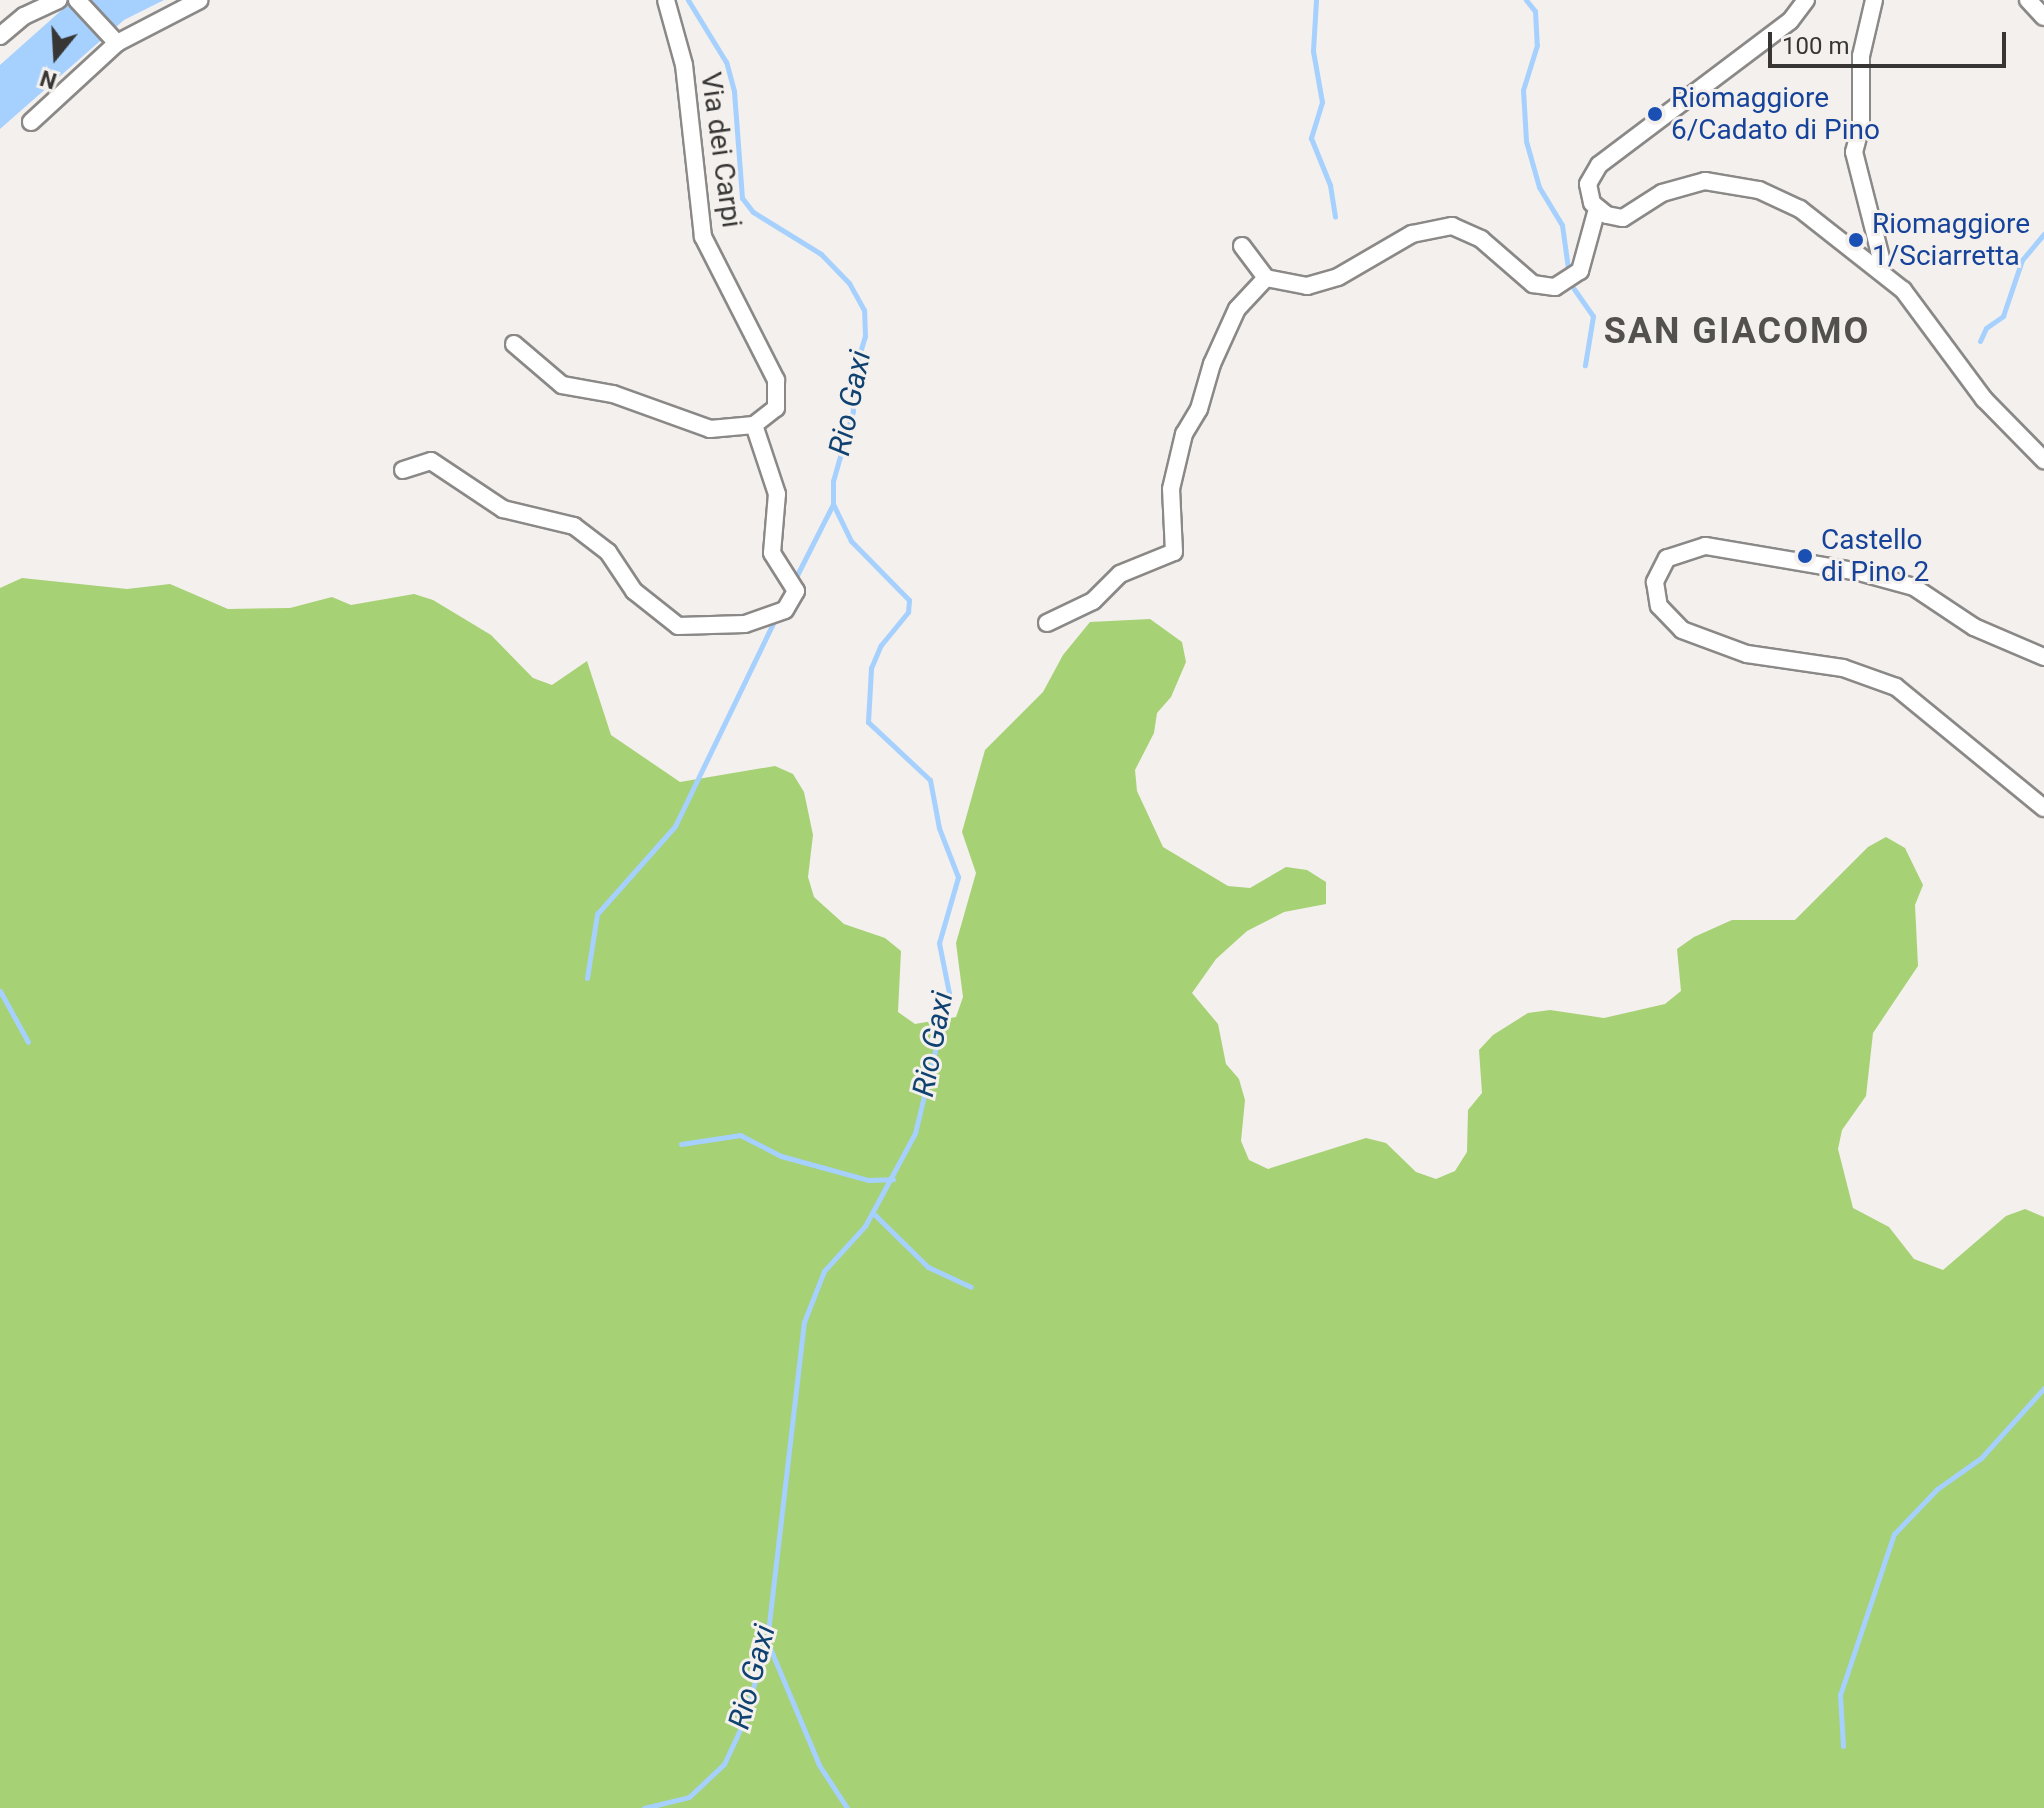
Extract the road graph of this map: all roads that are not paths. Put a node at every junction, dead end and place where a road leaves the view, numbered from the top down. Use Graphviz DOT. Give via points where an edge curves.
graph roads {
  1 [pos="59,0"];
  2 [pos="77,0"];
  3 [pos="200,0"];
  4 [pos="666,0"];
  5 [pos="1806,0"];
  6 [pos="1874,0"];
  7 [pos="2028,0"];
  8 [pos="2044,17"];
  9 [pos="0,36"];
  10 [pos="113,39"];
  11 [pos="31,122"];
  12 [pos="1597,209"];
  13 [pos="1242,246"];
  14 [pos="1879,269"];
  15 [pos="1266,278"];
  16 [pos="514,344"];
  17 [pos="754,425"];
  18 [pos="2044,460"];
  19 [pos="403,470"];
  20 [pos="1047,623"];
  21 [pos="2044,657"];
  22 [pos="2044,808"];
  1 -- 9 [label="street" via="24,16"];
  2 -- 10 [label="street"];
  3 -- 10 [label="street"];
  4 -- 17 [label="street, Via dei Carpi" via="684,65 703,237 779,389 774,412"];
  5 -- 12 [label="street" via="1790,21 1599,165 1588,191"];
  6 -- 14 [label="street" via="1861,56 1861,126 1854,152 1882,262"];
  7 -- 8 [label="street"];
  10 -- 11 [label="street"];
  12 -- 14 [label="street" via="1623,218 1688,183 1746,188 1800,209"];
  12 -- 15 [label="street" via="1580,271 1555,287 1533,284 1481,239 1452,226 1412,234 1321,283 1283,285"];
  13 -- 15 [label="street"];
  14 -- 18 [label="street" via="1919,307 1984,399"];
  15 -- 20 [label="street" via="1237,309 1199,409 1184,434 1171,489 1174,552 1120,574 1093,601"];
  16 -- 17 [label="street" via="562,385 613,394 710,429"];
  17 -- 19 [label="street" via="777,494 772,553 796,591 785,610 745,624 678,626 634,591 608,552 574,526 503,509 431,461"];
  21 -- 22 [label="street" via="1974,627 1914,587 1859,572 1705,546 1667,558 1655,582 1659,606 1682,630 1747,654 1843,668 1896,687"];
}
